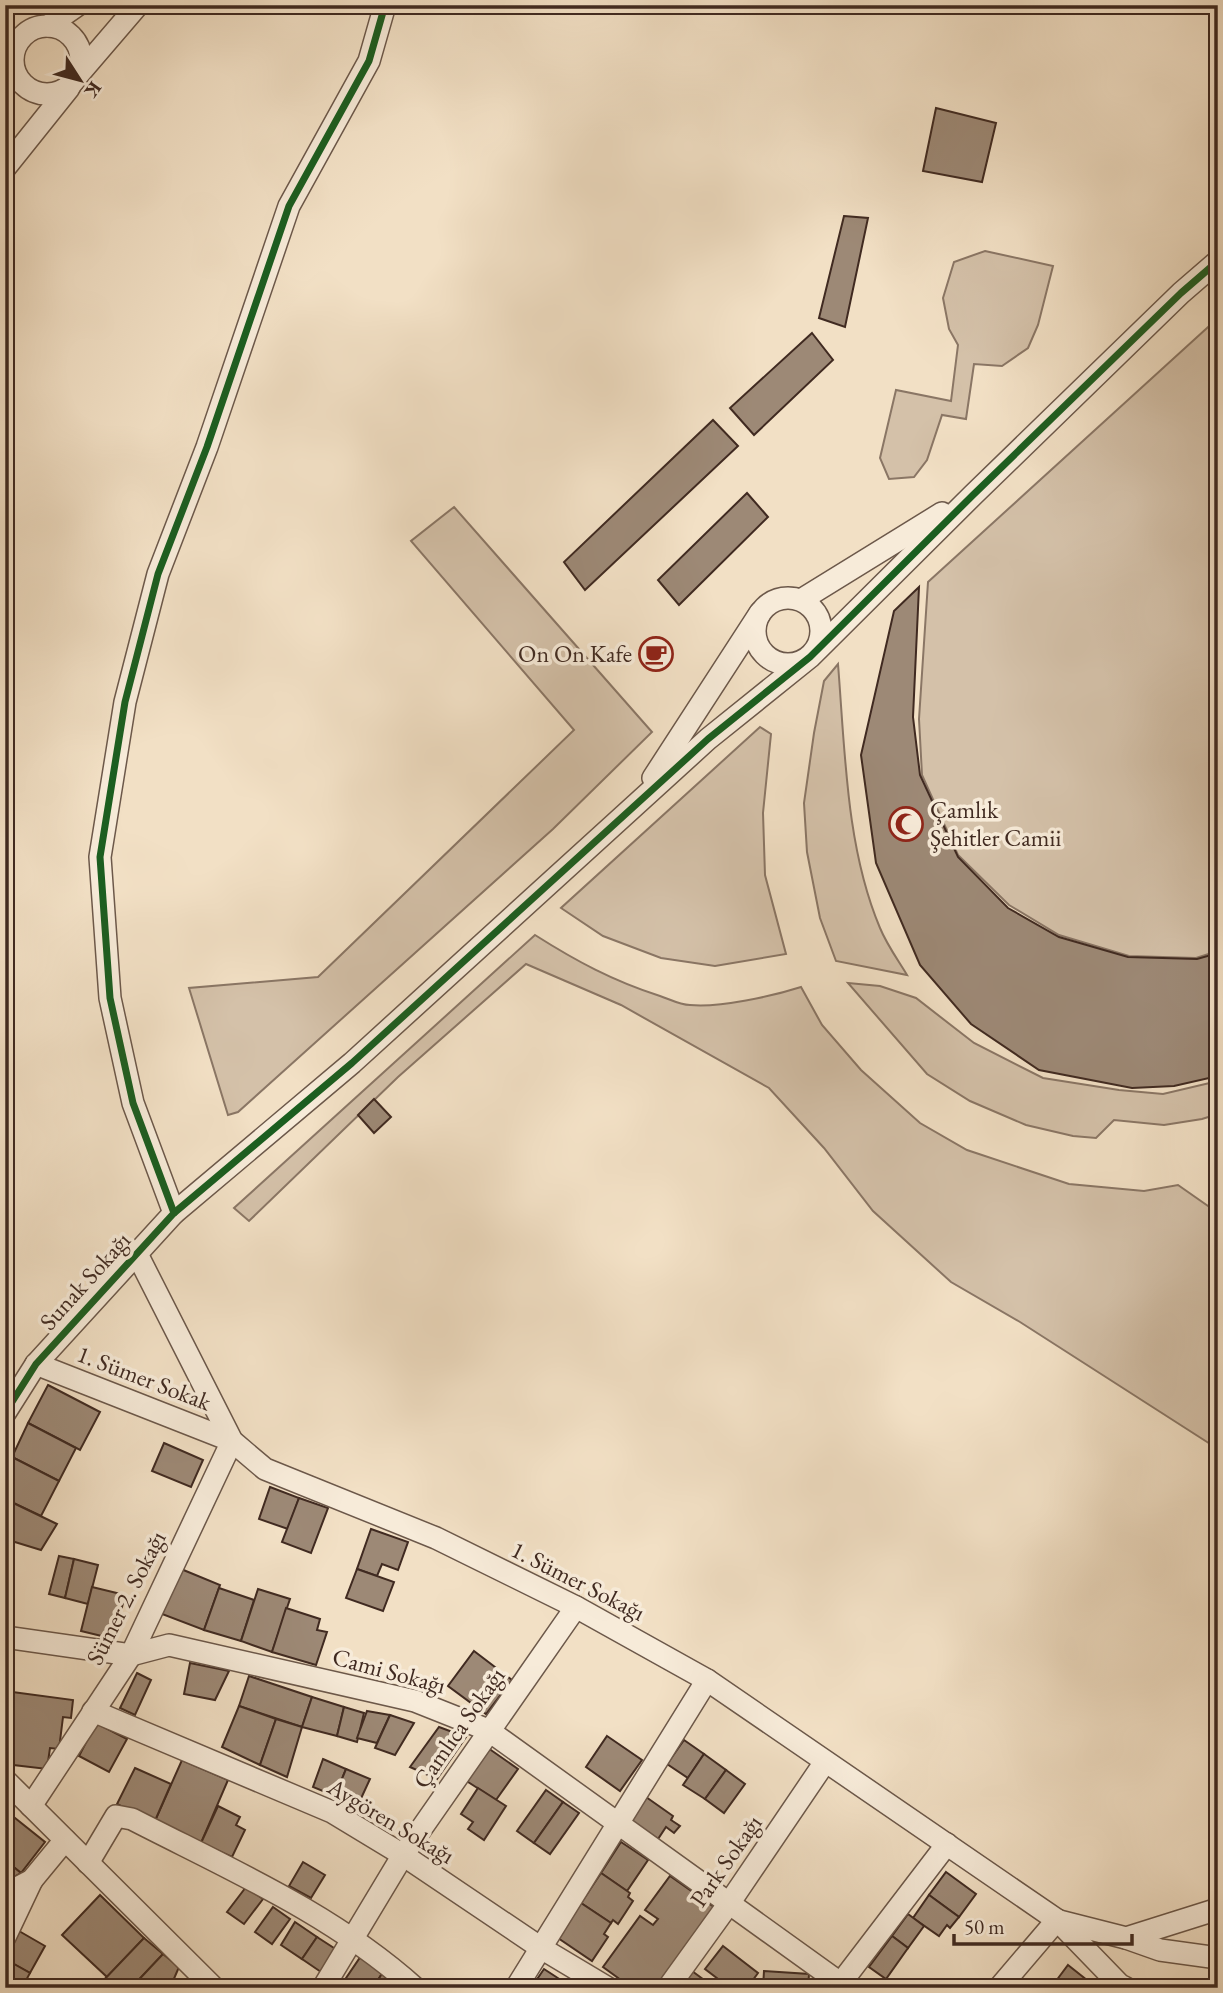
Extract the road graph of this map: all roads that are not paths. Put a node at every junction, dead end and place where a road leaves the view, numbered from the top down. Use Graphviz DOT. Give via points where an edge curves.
graph roads {
  1 [pos="78,5"];
  2 [pos="138,5"];
  3 [pos="385,5"];
  4 [pos="48,26"];
  5 [pos="26,33"];
  6 [pos="5,38"];
  7 [pos="75,80"];
  8 [pos="5,86"];
  9 [pos="41,94"];
  10 [pos="5,168"];
  11 [pos="1218,261"];
  12 [pos="973,495"];
  13 [pos="801,600"];
  14 [pos="760,613"];
  15 [pos="810,657"];
  16 [pos="635,806"];
  17 [pos="174,1213"];
  18 [pos="136,1252"];
  19 [pos="36,1364"];
  20 [pos="5,1413"];
  21 [pos="232,1441"];
  22 [pos="576,1607"];
  23 [pos="5,1637"];
  24 [pos="131,1655"];
  25 [pos="707,1680"];
  26 [pos="93,1711"];
  27 [pos="488,1730"];
  28 [pos="825,1762"];
  29 [pos="6,1782"];
  30 [pos="31,1806"];
  31 [pos="619,1823"];
  32 [pos="65,1840"];
  33 [pos="947,1843"];
  34 [pos="403,1855"];
  35 [pos="88,1863"];
  36 [pos="32,1880"];
  37 [pos="5,1894"];
  38 [pos="730,1902"];
  39 [pos="1218,1909"];
  40 [pos="1057,1920"];
  41 [pos="5,1937"];
  42 [pos="1126,1938"];
  43 [pos="352,1939"];
  44 [pos="541,1948"];
  45 [pos="1218,1958"];
  46 [pos="192,1979"];
  47 [pos="841,1986"];
  48 [pos="1121,1987"];
  49 [pos="214,1988"];
  50 [pos="323,1988"];
  51 [pos="415,1988"];
  52 [pos="516,1988"];
  53 [pos="608,1988"];
  54 [pos="668,1988"];
  55 [pos="999,1988"];
  1 -- 4 [label="street"];
  2 -- 7 [label="street"];
  3 -- 17 [label="street" via="369,61 289,206 158,574 125,702 100,857 110,998 133,1103"];
  4 -- 5 [label="street"];
  4 -- 7 [label="street" via="69,33 77,42 82,65"];
  5 -- 6 [label="street"];
  5 -- 9 [label="street" via="13,51 12,63 21,84"];
  7 -- 9 [label="street" via="63,91"];
  7 -- 10 [label="street"];
  8 -- 9 [label="street"];
  11 -- 12 [label="street"];
  12 -- 13 [label="street"];
  12 -- 15 [label="street"];
  13 -- 14 [label="street" via="778,599"];
  13 -- 15 [label="street" via="818,615 821,626 821,637"];
  14 -- 15 [label="street" via="757,643 770,659 790,665"];
  14 -- 16 [label="street"];
  15 -- 16 [label="street" via="708,739"];
  16 -- 17 [label="street, Sunak Sokağı" via="352,1063"];
  17 -- 18 [label="street, Sunak Sokağı"];
  18 -- 19 [label="street, Sunak Sokağı"];
  18 -- 21 [label="street, 1. Sümer Sokağı"];
  19 -- 20 [label="street, Sunak Sokağı"];
  19 -- 21 [label="street, 1. Sümer Sokak"];
  21 -- 22 [label="street, 1. Sümer Sokağı" via="265,1469 436,1538"];
  21 -- 24 [label="street, Sümer 2. Sokağı"];
  22 -- 25 [label="street, 1. Sümer Sokağı"];
  22 -- 27 [label="street, Çamlıca Sokağı"];
  23 -- 24 [label="street, Cami Sokağı"];
  24 -- 26 [label="street, Sümer 2. Sokağı"];
  24 -- 27 [label="street, Cami Sokağı" via="169,1645 415,1700"];
  25 -- 28 [label="street, 1. Sümer Sokağı"];
  25 -- 31 [label="street"];
  26 -- 30 [label="street, Sümer 2. Sokağı"];
  26 -- 34 [label="street, Aygören Sokağı" via="332,1812"];
  27 -- 31 [label="street, Cami Sokağı"];
  27 -- 34 [label="street, Çamlıca Sokağı"];
  28 -- 33 [label="street, 1. Sümer Sokağı"];
  28 -- 38 [label="street, Park Sokağı"];
  29 -- 30 [label="street"];
  30 -- 32 [label="street"];
  31 -- 38 [label="street, Cami Sokağı"];
  31 -- 44 [label="street"];
  32 -- 35 [label="street"];
  32 -- 36 [label="street"];
  33 -- 40 [label="street, 1. Sümer Sokağı"];
  33 -- 47 [label="street"];
  34 -- 43 [label="street, Çamlıca Sokağı"];
  34 -- 44 [label="street, Aygören Sokağı"];
  35 -- 43 [label="street" via="116,1816 132,1819"];
  35 -- 46 [label="street"];
  36 -- 37 [label="street"];
  36 -- 41 [label="street"];
  38 -- 47 [label="street, Cami Sokağı"];
  38 -- 54 [label="street, Park Sokağı"];
  39 -- 42 [label="street"];
  40 -- 42 [label="street"];
  40 -- 48 [label="street"];
  40 -- 55 [label="street"];
  42 -- 45 [label="street" via="1160,1950"];
  43 -- 50 [label="street, Çamlıca Sokağı"];
  43 -- 51 [label="street"];
  44 -- 52 [label="street"];
  44 -- 53 [label="street, Aygören Sokağı"];
  46 -- 49 [label="street"];
}
